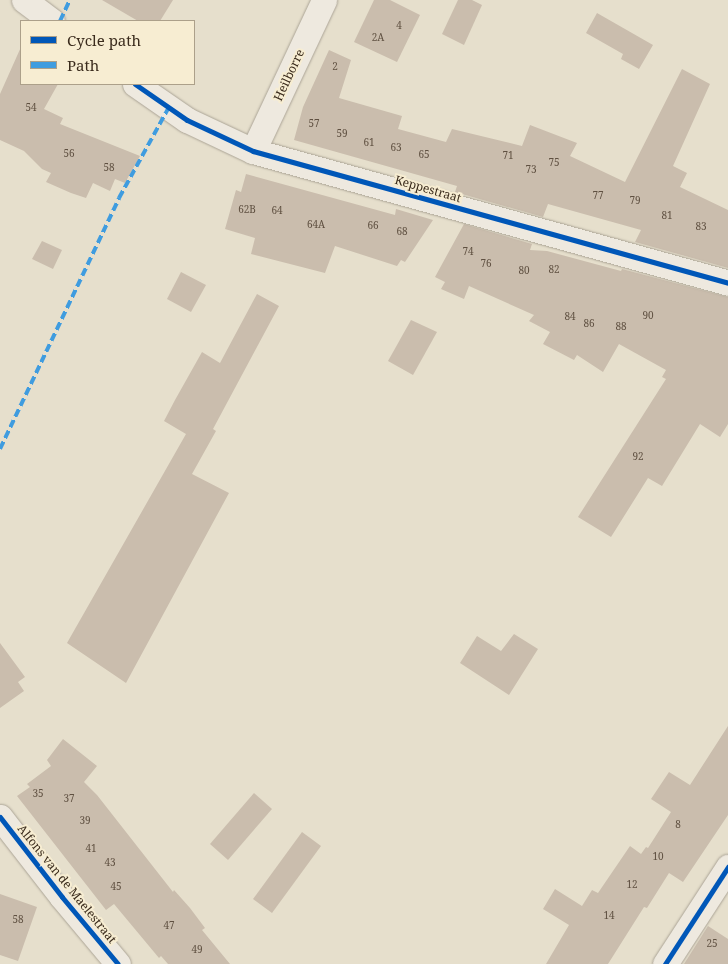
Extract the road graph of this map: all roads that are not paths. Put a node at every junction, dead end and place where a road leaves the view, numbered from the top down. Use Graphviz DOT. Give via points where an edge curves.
graph roads {
  1 [pos="24,0"];
  2 [pos="324,0"];
  3 [pos="51,20"];
  4 [pos="136,85"];
  5 [pos="253,151"];
  6 [pos="728,283"];
  7 [pos="0,816"];
  8 [pos="728,867"];
  9 [pos="118,964"];
  10 [pos="665,964"];
  1 -- 3 [label="street"];
  2 -- 5 [label="street, Heilborre"];
  4 -- 5 [label="street, Keppestraat" via="187,120"];
  5 -- 6 [label="street, Keppestraat"];
  7 -- 9 [label="street, Alfons van de Maelestraat"];
  8 -- 10 [label="street"];
}
